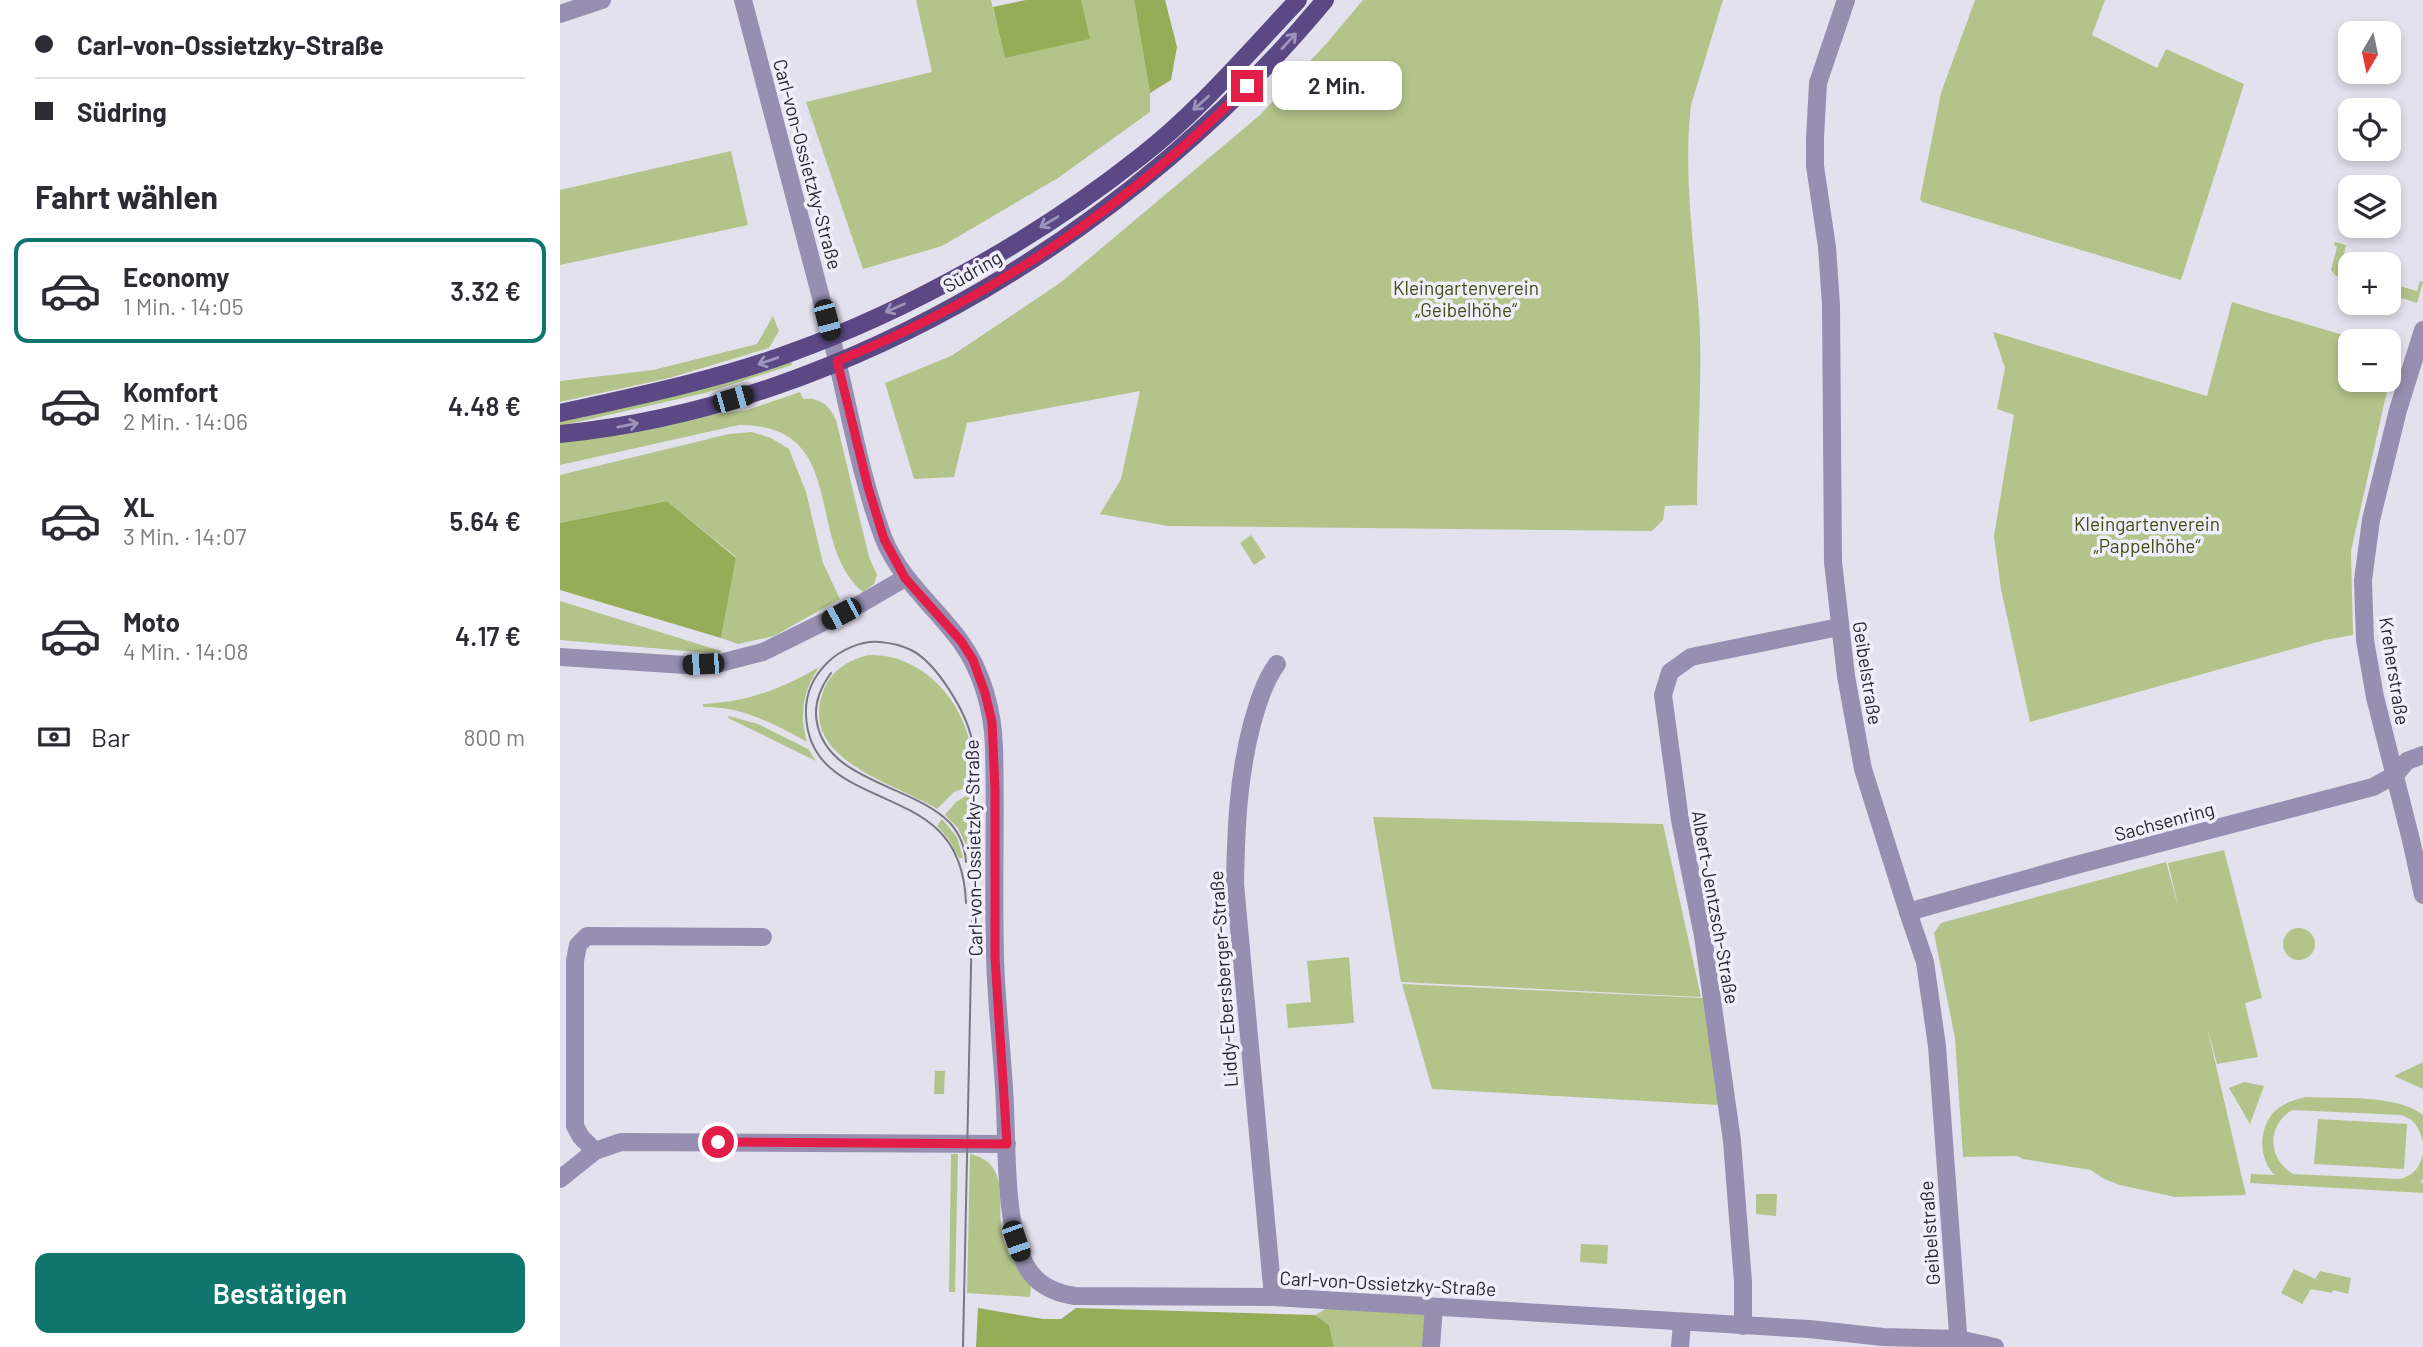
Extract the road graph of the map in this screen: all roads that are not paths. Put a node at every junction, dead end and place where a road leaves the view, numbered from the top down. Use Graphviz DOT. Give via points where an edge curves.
graph roads {
  1 [pos="743,0"];
  2 [pos="1298,0"];
  3 [pos="1325,0"];
  4 [pos="1846,0"];
  5 [pos="591,2"];
  6 [pos="560,14"];
  7 [pos="2423,330"];
  8 [pos="831,336"];
  9 [pos="837,361"];
  10 [pos="560,413"];
  11 [pos="560,434"];
  12 [pos="905,578"];
  13 [pos="1839,627"];
  14 [pos="560,657"];
  15 [pos="1277,664"];
  16 [pos="2423,755"];
  17 [pos="2395,775"];
  18 [pos="2423,895"];
  19 [pos="1908,912"];
  20 [pos="763,937"];
  21 [pos="1007,1144"];
  22 [pos="595,1150"];
  23 [pos="560,1179"];
  24 [pos="1273,1297"];
  25 [pos="1434,1307"];
  26 [pos="1682,1322"];
  27 [pos="1744,1326"];
  28 [pos="1882,1337"];
  29 [pos="1959,1343"];
  30 [pos="1431,1347"];
  31 [pos="1680,1347"];
  32 [pos="1915,1347"];
  33 [pos="1995,1347"];
  1 -- 8 [label="street, Carl-von-Ossietzky-Straße"];
  2 -- 8 [label="main road, Südring, one-way" via="1208,97 1142,156 1076,204 956,277"];
  9 -- 3 [label="main road, Südring, one-way" via="981,291 1069,235 1230,103"];
  4 -- 13 [label="street, Geibelstraße" via="1818,83 1815,138 1832,304 1833,562"];
  5 -- 6 [label="street"];
  7 -- 17 [label="street, Kreherstraße" via="2371,520 2363,580 2367,650"];
  8 -- 9 [label="street, Carl-von-Ossietzky-Straße"];
  8 -- 10 [label="main road, Südring, one-way" via="741,370"];
  11 -- 9 [label="main road, Südring, one-way" via="662,418 762,390"];
  9 -- 12 [label="street, Carl-von-Ossietzky-Straße" via="884,539"];
  12 -- 14 [label="street" via="763,652 720,663"];
  12 -- 21 [label="street, Carl-von-Ossietzky-Straße" via="973,660 992,722 995,957"];
  13 -- 19 [label="street, Geibelstraße" via="1863,769"];
  13 -- 27 [label="street, Albert-Jentzsch-Straße" via="1691,657 1670,672 1663,695 1732,1141"];
  15 -- 24 [label="street, Liddy-Ebersberger-Straße" via="1257,704 1243,757 1235,884"];
  16 -- 17 [label="street, Sachsenring" via="2407,761"];
  17 -- 18 [label="street, Kreherstraße"];
  17 -- 19 [label="street, Sachsenring" via="2373,787"];
  19 -- 29 [label="street, Geibelstraße" via="1926,962 1937,1046"];
  20 -- 22 [label="street" via="587,936 578,945 575,1126"];
  21 -- 22 [label="street" via="621,1142"];
  21 -- 24 [label="street, Carl-von-Ossietzky-Straße" via="1016,1241 1029,1272 1045,1286 1075,1296"];
  22 -- 23 [label="street"];
  24 -- 25 [label="street, Carl-von-Ossietzky-Straße"];
  25 -- 26 [label="street, Carl-von-Ossietzky-Straße"];
  25 -- 30 [label="street"];
  26 -- 27 [label="street, Carl-von-Ossietzky-Straße"];
  26 -- 31 [label="street"];
  27 -- 28 [label="street, Carl-von-Ossietzky-Straße"];
  28 -- 29 [label="street, Carl-von-Ossietzky-Straße"];
  28 -- 32 [label="street, Carl-von-Ossietzky-Straße"];
  29 -- 33 [label="street, Carl-von-Ossietzky-Straße"];
}
